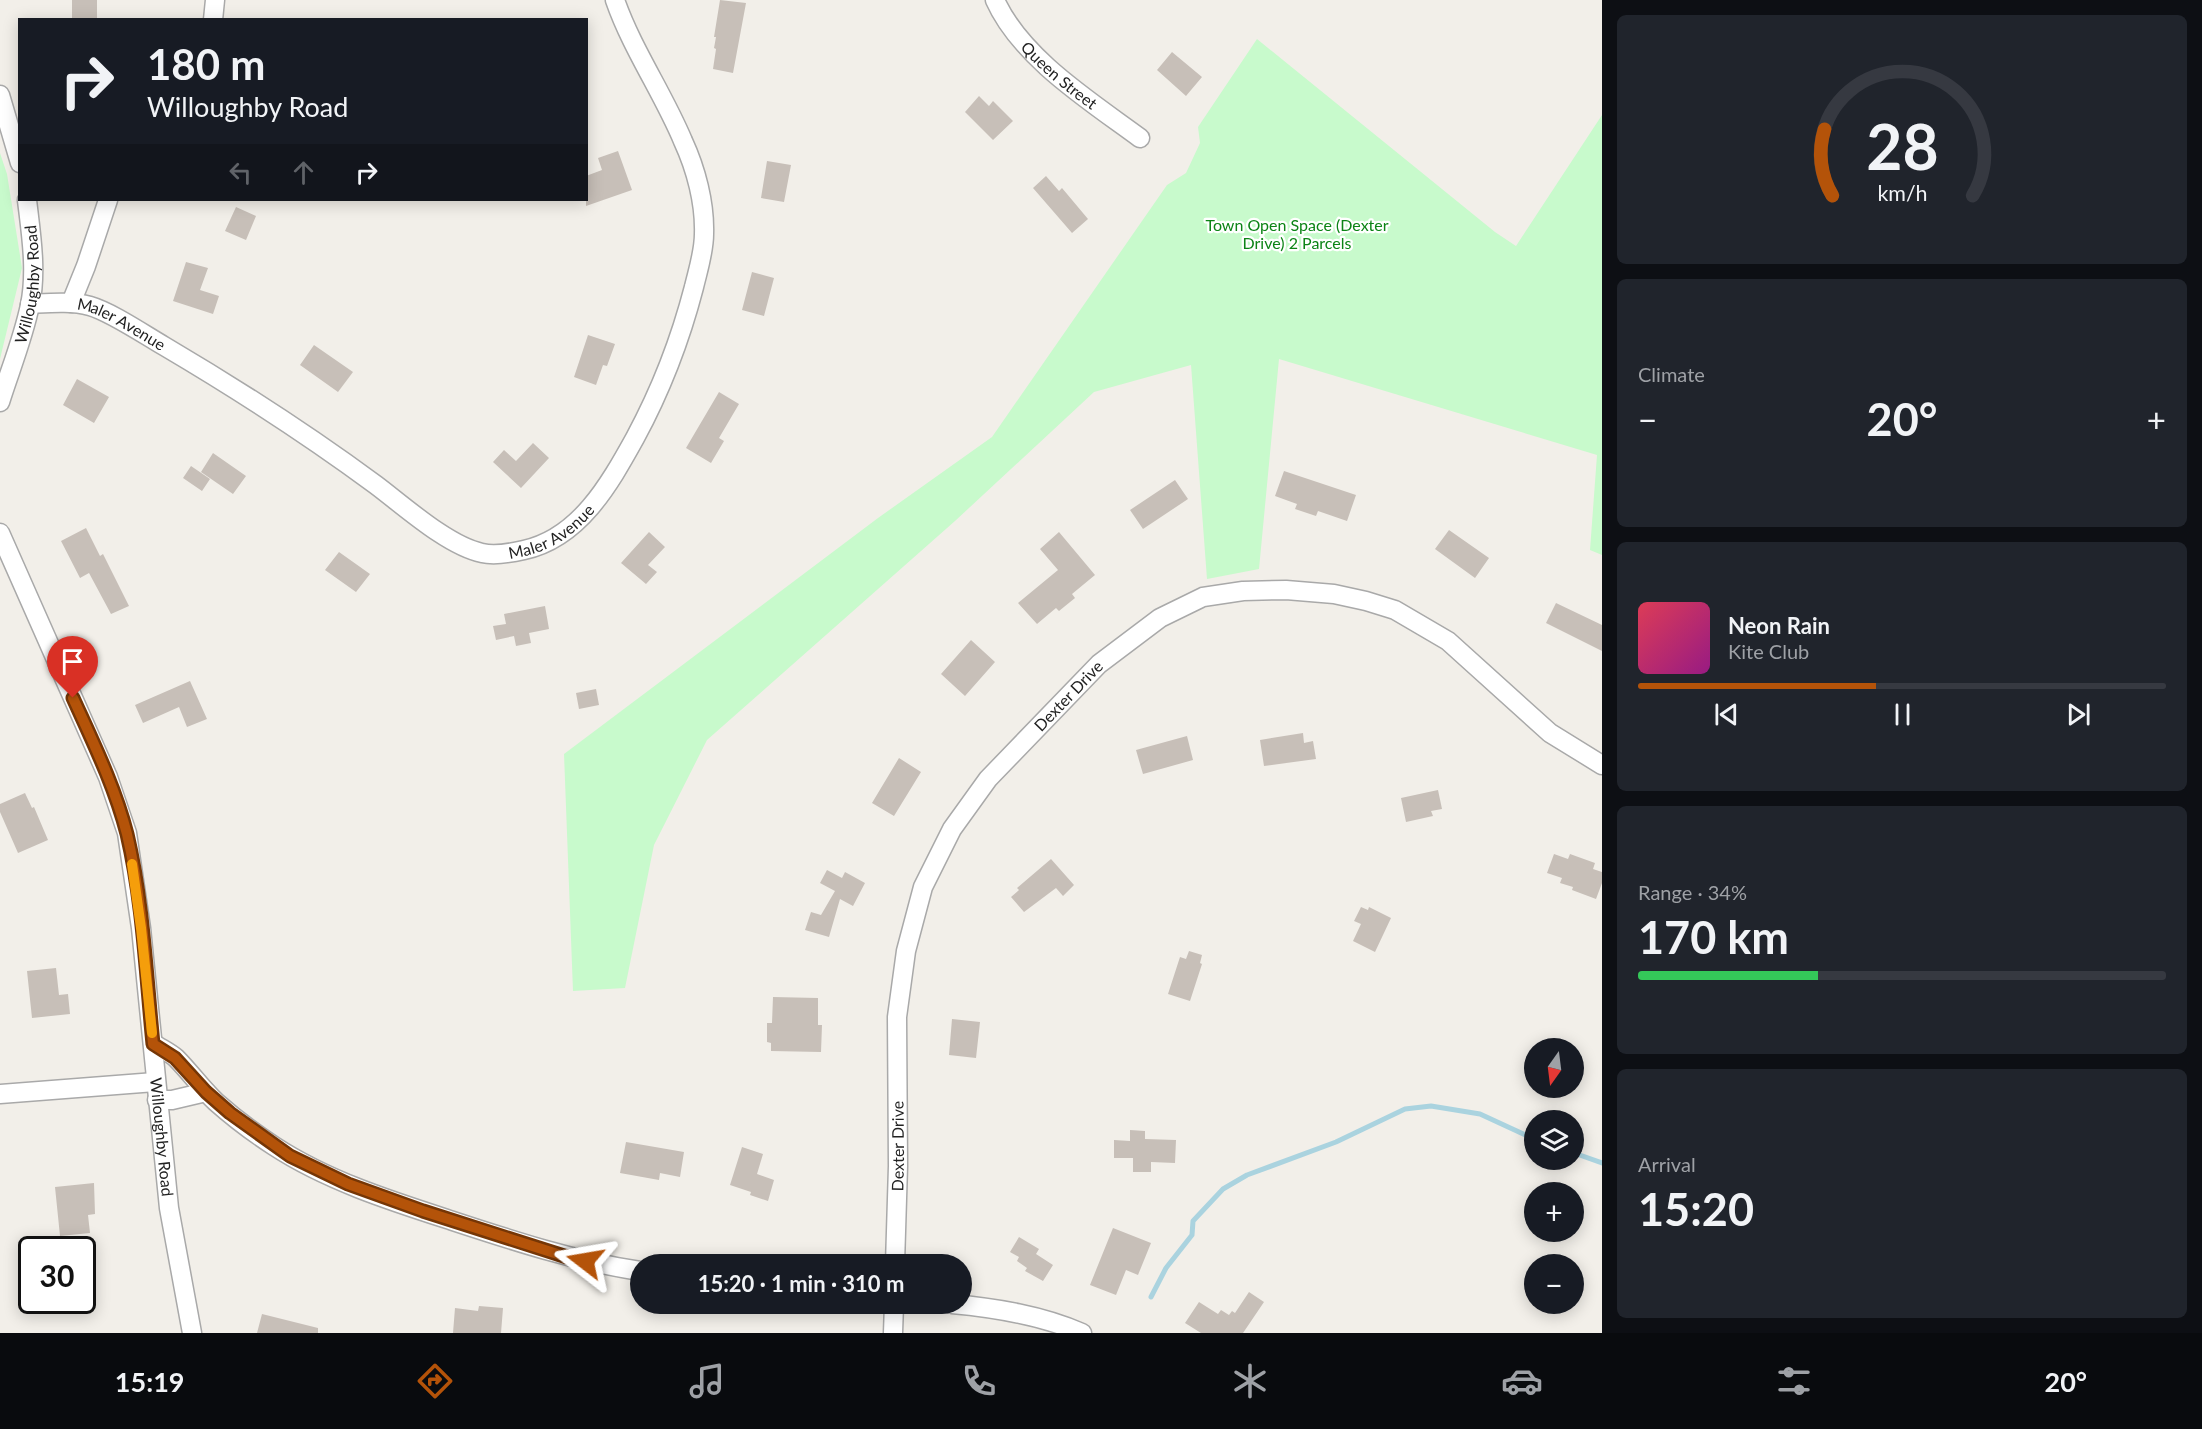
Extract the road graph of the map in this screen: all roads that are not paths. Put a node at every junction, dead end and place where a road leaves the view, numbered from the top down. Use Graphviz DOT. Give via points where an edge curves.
graph roads {
  1 [pos="216,0"];
  2 [pos="615,0"];
  3 [pos="995,0"];
  4 [pos="213,18"];
  5 [pos="0,95"];
  6 [pos="1140,138"];
  7 [pos="18,156"];
  8 [pos="27,201"];
  9 [pos="108,201"];
  10 [pos="70,303"];
  11 [pos="30,304"];
  12 [pos="0,402"];
  13 [pos="0,533"];
  14 [pos="1602,765"];
  15 [pos="153,1044"];
  16 [pos="155,1082"];
  17 [pos="206,1092"];
  18 [pos="0,1094"];
  19 [pos="157,1100"];
  20 [pos="895,1254"];
  21 [pos="630,1269"];
  22 [pos="972,1306"];
  23 [pos="894,1314"];
  24 [pos="192,1333"];
  25 [pos="893,1333"];
  26 [pos="1082,1333"];
  1 -- 4 [label="street"];
  2 -- 10 [label="street, Maler Avenue" via="684,143 703,210 703,248 677,344 650,410 614,476 594,502 580,519 547,542 506,553 483,553 468,548 438,531 320,443 190,361 93,306"];
  3 -- 6 [label="street, Queen Street" via="1004,19 1057,76"];
  5 -- 7 [label="street"];
  8 -- 11 [label="street, Willoughby Road" via="33,270"];
  9 -- 10 [label="street"];
  10 -- 11 [label="street, Maler Avenue"];
  11 -- 12 [label="street, Willoughby Road"];
  13 -- 15 [label="street, Willoughby Road" via="108,777 127,833"];
  14 -- 20 [label="street, Dexter Drive" via="1550,733 1448,641 1395,610 1334,594 1243,591 1203,597 1160,618 1099,664 988,779 952,829 923,887 906,951 897,1017"];
  15 -- 16 [label="street, Willoughby Road"];
  15 -- 17 [label="street" via="175,1058"];
  16 -- 18 [label="street"];
  16 -- 19 [label="street, Willoughby Road"];
  17 -- 19 [label="street"];
  17 -- 21 [label="street" via="274,1146 348,1184 567,1257"];
  19 -- 24 [label="street, Willoughby Road" via="169,1208"];
  22 -- 26 [label="street" via="1044,1319"];
  23 -- 25 [label="street"];
}
